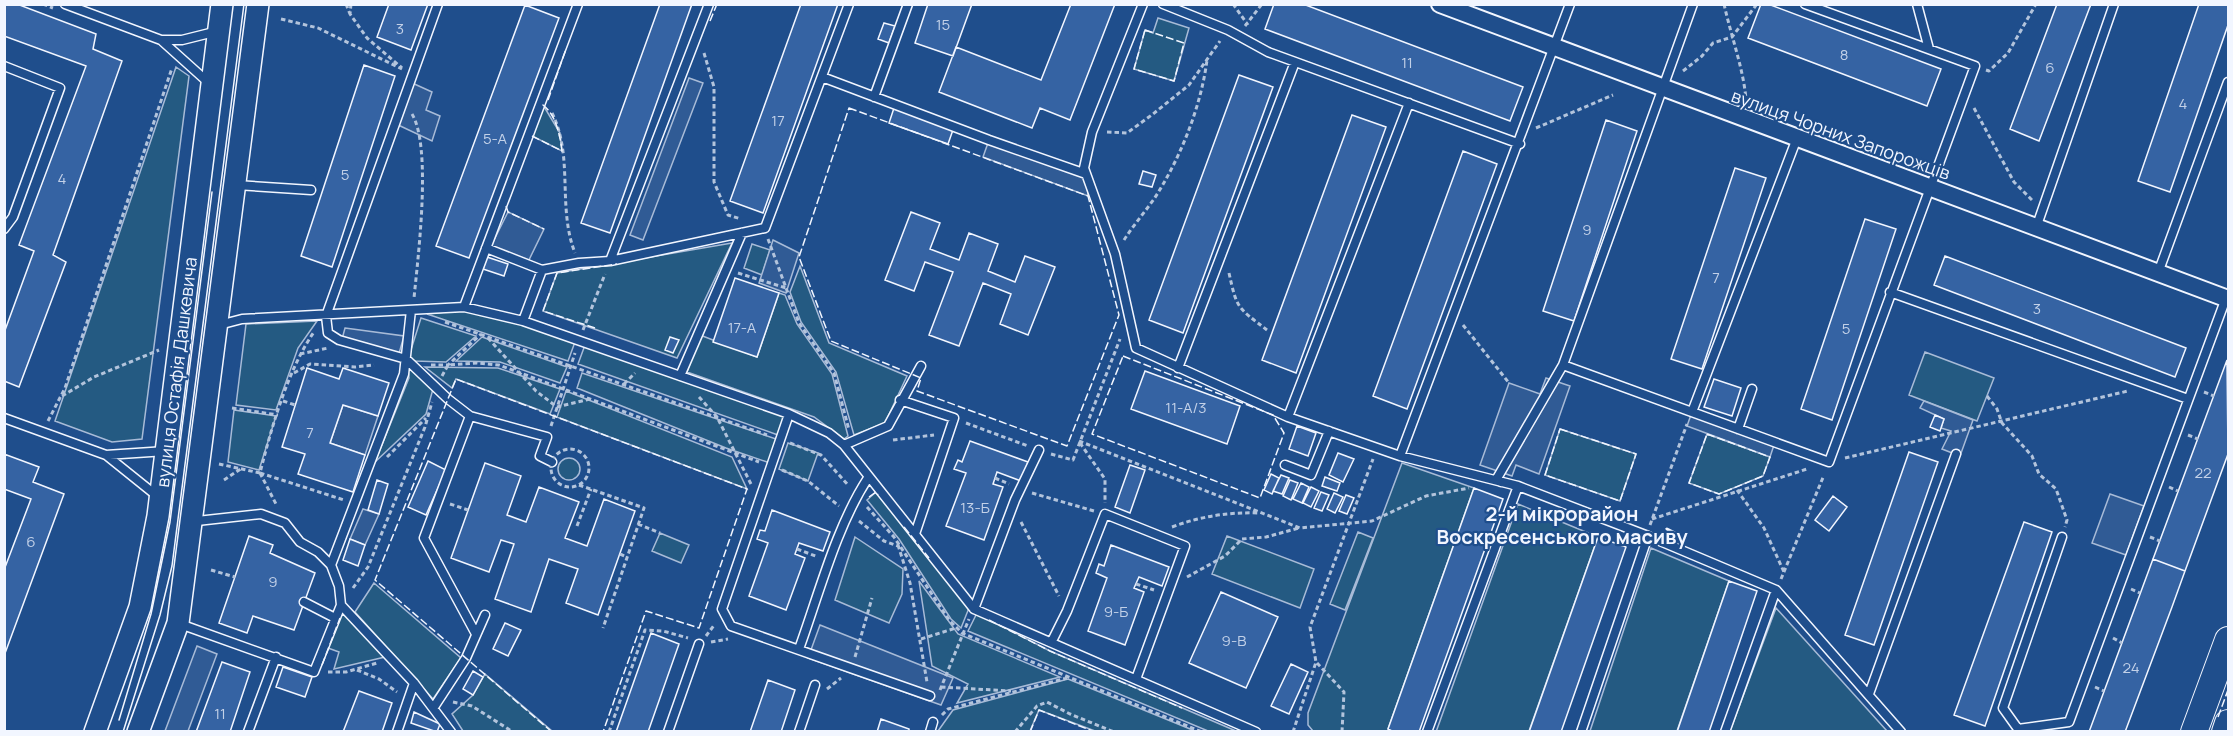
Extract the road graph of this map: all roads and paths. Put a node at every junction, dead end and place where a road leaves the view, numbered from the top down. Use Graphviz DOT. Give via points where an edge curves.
graph roads {
  1 [pos="65,4"];
  2 [pos="222,4"];
  3 [pos="258,4"];
  4 [pos="346,4"];
  5 [pos="351,4"];
  6 [pos="438,4"];
  7 [pos="578,4"];
  8 [pos="709,4"];
  9 [pos="849,4"];
  10 [pos="908,4"];
  11 [pos="1143,4"];
  12 [pos="1163,4"];
  13 [pos="1262,4"];
  14 [pos="1440,4"];
  15 [pos="1570,4"];
  16 [pos="1693,4"];
  17 [pos="1724,4"];
  18 [pos="1757,4"];
  19 [pos="1805,4"];
  20 [pos="1917,4"];
  21 [pos="2036,4"];
  22 [pos="2114,4"];
  23 [pos="350,14"];
  24 [pos="281,19"];
  25 [pos="1248,25"];
  26 [pos="1228,30"];
  27 [pos="219,31"];
  28 [pos="698,33"];
  29 [pos="1732,37"];
  30 [pos="161,40"];
  31 [pos="1556,48"];
  32 [pos="1929,50"];
  33 [pos="1207,58"];
  34 [pos="174,62"];
  35 [pos="1295,62"];
  36 [pos="4,66"];
  37 [pos="1975,66"];
  38 [pos="1678,75"];
  39 [pos="822,76"];
  40 [pos="2229,82"];
  41 [pos="212,86"];
  42 [pos="1662,88"];
  43 [pos="1965,94"];
  44 [pos="1613,95"];
  45 [pos="874,97"];
  46 [pos="542,98"];
  47 [pos="403,100"];
  48 [pos="1409,103"];
  49 [pos="1747,110"];
  50 [pos="1092,132"];
  51 [pos="1524,134"];
  52 [pos="1797,138"];
  53 [pos="1520,144"];
  54 [pos="1086,174"];
  55 [pos="236,185"];
  56 [pos="1929,188"];
  57 [pos="310,190"];
  58 [pos="2042,210"];
  59 [pos="765,228"];
  60 [pos="2036,228"];
  61 [pos="4,229"];
  62 [pos="742,233"];
  63 [pos="486,248"];
  64 [pos="1114,254"];
  65 [pos="610,261"];
  66 [pos="579,263"];
  67 [pos="1218,265"];
  68 [pos="725,268"];
  69 [pos="542,270"];
  70 [pos="2158,273"];
  71 [pos="786,288"];
  72 [pos="1890,292"];
  73 [pos="2228,296"];
  74 [pos="464,307"];
  75 [pos="411,310"];
  76 [pos="1455,314"];
  77 [pos="326,316"];
  78 [pos="1129,317"];
  79 [pos="523,321"];
  80 [pos="218,326"];
  81 [pos="1267,330"];
  82 [pos="480,334"];
  83 [pos="487,337"];
  84 [pos="339,340"];
  85 [pos="580,341"];
  86 [pos="161,350"];
  87 [pos="300,354"];
  88 [pos="406,359"];
  89 [pos="1563,364"];
  90 [pos="448,365"];
  91 [pos="571,366"];
  92 [pos="921,366"];
  93 [pos="1178,368"];
  94 [pos="518,372"];
  95 [pos="293,373"];
  96 [pos="680,376"];
  97 [pos="1509,383"];
  98 [pos="2148,386"];
  99 [pos="436,388"];
  100 [pos="564,388"];
  101 [pos="1752,389"];
  102 [pos="1987,396"];
  103 [pos="61,397"];
  104 [pos="591,398"];
  105 [pos="2188,399"];
  106 [pos="900,400"];
  107 [pos="283,401"];
  108 [pos="295,405"];
  109 [pos="557,407"];
  110 [pos="232,408"];
  111 [pos="1692,412"];
  112 [pos="789,414"];
  113 [pos="278,415"];
  114 [pos="428,416"];
  115 [pos="470,416"];
  116 [pos="717,417"];
  117 [pos="1288,417"];
  118 [pos="4,418"];
  119 [pos="954,418"];
  120 [pos="2002,423"];
  121 [pos="1738,429"];
  122 [pos="1329,431"];
  123 [pos="42,432"];
  124 [pos="949,434"];
  125 [pos="547,437"];
  126 [pos="780,439"];
  127 [pos="852,440"];
  128 [pos="890,440"];
  129 [pos="1079,441"];
  130 [pos="844,445"];
  131 [pos="1377,448"];
  132 [pos="1039,450"];
  133 [pos="166,451"];
  134 [pos="734,454"];
  135 [pos="1956,454"];
  136 [pos="106,455"];
  137 [pos="1400,456"];
  138 [pos="386,458"];
  139 [pos="552,462"];
  140 [pos="1829,462"];
  141 [pos="226,464"];
  142 [pos="1285,465"];
  143 [pos="771,466"];
  144 [pos="242,468"];
  145 [pos="260,473"];
  146 [pos="868,478"];
  147 [pos="224,480"];
  148 [pos="1498,481"];
  149 [pos="579,485"];
  150 [pos="1518,486"];
  151 [pos="591,489"];
  152 [pos="1022,490"];
  153 [pos="1737,490"];
  154 [pos="857,495"];
  155 [pos="160,498"];
  156 [pos="439,500"];
  157 [pos="760,500"];
  158 [pos="353,502"];
  159 [pos="1013,506"];
  160 [pos="468,510"];
  161 [pos="850,513"];
  162 [pos="1262,513"];
  163 [pos="1105,514"];
  164 [pos="1652,519"];
  165 [pos="285,523"];
  166 [pos="1351,523"];
  167 [pos="193,524"];
  168 [pos="638,524"];
  169 [pos="577,526"];
  170 [pos="1300,528"];
  171 [pos="660,533"];
  172 [pos="915,534"];
  173 [pos="1156,535"];
  174 [pos="1648,536"];
  175 [pos="2062,537"];
  176 [pos="896,540"];
  177 [pos="898,546"];
  178 [pos="797,549"];
  179 [pos="620,554"];
  180 [pos="627,557"];
  181 [pos="831,561"];
  182 [pos="331,565"];
  183 [pos="211,570"];
  184 [pos="1784,572"];
  185 [pos="235,577"];
  186 [pos="1136,584"];
  187 [pos="1776,590"];
  188 [pos="1169,592"];
  189 [pos="872,598"];
  190 [pos="304,602"];
  191 [pos="342,605"];
  192 [pos="974,609"];
  193 [pos="1067,610"];
  194 [pos="724,613"];
  195 [pos="485,615"];
  196 [pos="335,618"];
  197 [pos="178,623"];
  198 [pos="603,628"];
  199 [pos="956,628"];
  200 [pos="476,633"];
  201 [pos="962,633"];
  202 [pos="920,639"];
  203 [pos="2229,640"];
  204 [pos="1052,641"];
  205 [pos="699,644"];
  206 [pos="799,649"];
  207 [pos="276,657"];
  208 [pos="392,659"];
  209 [pos="1317,662"];
  210 [pos="854,669"];
  211 [pos="357,670"];
  212 [pos="314,672"];
  213 [pos="1069,677"];
  214 [pos="1136,679"];
  215 [pos="414,683"];
  216 [pos="815,685"];
  217 [pos="941,687"];
  218 [pos="1016,691"];
  219 [pos="1869,694"];
  220 [pos="410,696"];
  221 [pos="930,696"];
  222 [pos="810,700"];
  223 [pos="437,703"];
  224 [pos="933,722"];
  225 [pos="2229,723"];
  226 [pos="2018,730"];
  227 [pos="95,732"];
  228 [pos="138,732"];
  229 [pos="248,732"];
  230 [pos="397,732"];
  231 [pos="451,732"];
  232 [pos="513,732"];
  233 [pos="609,732"];
  234 [pos="668,732"];
  235 [pos="799,732"];
  236 [pos="930,732"];
  237 [pos="1015,732"];
  238 [pos="1114,732"];
  239 [pos="1202,732"];
  240 [pos="1256,732"];
  241 [pos="1293,732"];
  242 [pos="1342,732"];
  243 [pos="1426,732"];
  244 [pos="1581,732"];
  245 [pos="1725,732"];
  246 [pos="1901,732"];
  247 [pos="2194,732"];
  248 [pos="2225,732"];
  1 -- 30 [label="lane"];
  2 -- 27 [label="street, вулиця Остафія Дашкевича"];
  3 -- 55 [label="street, вулиця Остафія Дашкевича"];
  4 -- 23 [label="path"];
  5 -- 23 [label="path"];
  6 -- 47 [label="lane"];
  7 -- 46 [label="lane"];
  8 -- 28 [label="lane"];
  9 -- 39 [label="lane"];
  10 -- 45 [label="lane"];
  11 -- 50 [label="lane"];
  12 -- 26 [label="lane"];
  13 -- 25 [label="path"];
  14 -- 31 [label="street, вулиця Чорних Запорожців"];
  15 -- 31 [label="lane"];
  16 -- 42 [label="lane"];
  17 -- 29 [label="path"];
  18 -- 29 [label="path"];
  19 -- 32 [label="lane"];
  20 -- 32 [label="lane"];
  21 -- 37 [label="path" via="2008,53 1989,71"];
  22 -- 58 [label="lane"];
  23 -- 24 [label="path" via="367,38 406,71 318,27"];
  26 -- 33 [label="path"];
  26 -- 35 [label="lane"];
  27 -- 30 [label="lane" via="182,40"];
  27 -- 41 [label="street, вулиця Остафія Дашкевича"];
  28 -- 59 [label="path" via="714,87 714,182 728,215"];
  28 -- 65 [label="lane"];
  29 -- 38 [label="path" via="1713,43"];
  29 -- 49 [label="path" via="1744,76"];
  30 -- 41 [label="lane"];
  31 -- 42 [label="street, вулиця Чорних Запорожців"];
  31 -- 51 [label="lane"];
  32 -- 37 [label="lane"];
  33 -- 50 [label="path" via="1189,85 1127,133"];
  33 -- 64 [label="path" via="1186,135 1154,198"];
  34 -- 103 [label="path"];
  35 -- 48 [label="lane"];
  35 -- 67 [label="lane"];
  36 -- 61 [label="lane" via="60,88 13,217"];
  37 -- 43 [label="lane"];
  39 -- 45 [label="lane"];
  39 -- 59 [label="lane"];
  40 -- 70 [label="lane"];
  41 -- 133 [label="street, вулиця Остафія Дашкевича"];
  42 -- 52 [label="street, вулиця Чорних Запорожців"];
  42 -- 89 [label="lane"];
  43 -- 56 [label="lane"];
  43 -- 58 [label="path" via="2014,182"];
  44 -- 51 [label="path"];
  45 -- 54 [label="lane"];
  46 -- 63 [label="lane"];
  46 -- 66 [label="path" via="561,132 568,233"];
  47 -- 75 [label="path" via="416,121 422,145 420,245"];
  47 -- 77 [label="lane"];
  48 -- 53 [label="lane"];
  48 -- 117 [label="lane"];
  50 -- 54 [label="lane"];
  51 -- 53 [label="lane"];
  52 -- 56 [label="street, вулиця Чорних Запорожців"];
  52 -- 111 [label="lane"];
  53 -- 76 [label="lane"];
  54 -- 64 [label="lane"];
  55 -- 57 [label="lane"];
  55 -- 80 [label="street, вулиця Остафія Дашкевича"];
  56 -- 60 [label="street, вулиця Чорних Запорожців"];
  56 -- 72 [label="lane"];
  58 -- 60 [label="lane"];
  59 -- 62 [label="lane"];
  59 -- 71 [label="path"];
  60 -- 70 [label="street, вулиця Чорних Запорожців"];
  62 -- 65 [label="lane"];
  62 -- 68 [label="lane"];
  63 -- 69 [label="lane"];
  63 -- 74 [label="lane"];
  64 -- 78 [label="lane"];
  65 -- 66 [label="lane"];
  65 -- 85 [label="path"];
  66 -- 69 [label="lane"];
  67 -- 81 [label="path" via="1229,273 1231,291 1241,310"];
  67 -- 93 [label="lane"];
  68 -- 71 [label="path"];
  68 -- 96 [label="lane"];
  69 -- 79 [label="lane"];
  70 -- 73 [label="street, вулиця Чорних Запорожців"];
  71 -- 127 [label="path" via="799,323 834,373"];
  72 -- 98 [label="lane"];
  72 -- 140 [label="lane"];
  73 -- 105 [label="lane"];
  74 -- 75 [label="lane"];
  74 -- 79 [label="lane"];
  75 -- 77 [label="lane"];
  75 -- 82 [label="path"];
  75 -- 88 [label="lane"];
  76 -- 97 [label="path"];
  76 -- 137 [label="lane"];
  77 -- 80 [label="lane" via="242,319"];
  77 -- 84 [label="lane" via="328,333"];
  77 -- 87 [label="path"];
  78 -- 93 [label="lane" via="1136,348"];
  78 -- 129 [label="path"];
  79 -- 85 [label="lane"];
  80 -- 167 [label="street, вулиця Остафія Дашкевича"];
  82 -- 83 [label="path"];
  82 -- 90 [label="path"];
  83 -- 91 [label="path"];
  83 -- 94 [label="path"];
  84 -- 87 [label="path" via="324,351"];
  84 -- 88 [label="lane"];
  85 -- 91 [label="path"];
  85 -- 96 [label="lane"];
  86 -- 103 [label="path" via="94,377"];
  87 -- 95 [label="path"];
  88 -- 95 [label="path" via="355,367 310,364"];
  88 -- 99 [label="lane"];
  88 -- 158 [label="lane" via="404,374"];
  89 -- 111 [label="lane"];
  89 -- 148 [label="lane"];
  90 -- 94 [label="path" via="488,364"];
  90 -- 99 [label="path"];
  91 -- 100 [label="path"];
  91 -- 116 [label="path"];
  92 -- 106 [label="lane"];
  93 -- 117 [label="lane"];
  94 -- 100 [label="path"];
  94 -- 109 [label="path"];
  95 -- 107 [label="path"];
  96 -- 112 [label="lane"];
  96 -- 116 [label="path"];
  98 -- 105 [label="lane"];
  98 -- 120 [label="path"];
  99 -- 114 [label="path"];
  99 -- 115 [label="lane"];
  100 -- 104 [label="path"];
  100 -- 109 [label="path"];
  101 -- 121 [label="lane"];
  102 -- 120 [label="path"];
  103 -- 123 [label="path"];
  104 -- 109 [label="path"];
  104 -- 134 [label="path"];
  105 -- 226 [label="lane" via="2069,722"];
  106 -- 119 [label="lane"];
  106 -- 127 [label="lane" via="888,426"];
  107 -- 108 [label="path"];
  107 -- 113 [label="path"];
  109 -- 125 [label="path"];
  110 -- 113 [label="path"];
  111 -- 121 [label="lane"];
  111 -- 164 [label="path"];
  112 -- 126 [label="lane"];
  112 -- 130 [label="lane" via="829,433"];
  113 -- 145 [label="path"];
  114 -- 138 [label="path"];
  114 -- 191 [label="path" via="368,567"];
  115 -- 125 [label="lane"];
  115 -- 156 [label="lane"];
  116 -- 126 [label="path"];
  116 -- 134 [label="path"];
  117 -- 122 [label="lane"];
  118 -- 123 [label="lane"];
  119 -- 124 [label="lane"];
  119 -- 132 [label="path"];
  120 -- 140 [label="path"];
  120 -- 175 [label="path" via="2032,456 2039,474 2056,489 2067,520"];
  121 -- 140 [label="lane"];
  122 -- 131 [label="lane"];
  122 -- 142 [label="lane" via="1311,475"];
  123 -- 136 [label="lane"];
  124 -- 128 [label="path"];
  124 -- 172 [label="lane"];
  125 -- 139 [label="lane" via="540,456"];
  126 -- 143 [label="lane"];
  126 -- 154 [label="path" via="821,454"];
  127 -- 130 [label="lane"];
  129 -- 132 [label="path" via="1072,460"];
  129 -- 162 [label="path"];
  129 -- 163 [label="path" via="1106,479"];
  130 -- 146 [label="lane"];
  131 -- 137 [label="lane"];
  131 -- 166 [label="path"];
  132 -- 152 [label="lane"];
  133 -- 136 [label="lane"];
  133 -- 155 [label="street, вулиця Остафія Дашкевича"];
  134 -- 143 [label="path"];
  134 -- 157 [label="path"];
  135 -- 219 [label="lane"];
  136 -- 155 [label="lane"];
  137 -- 148 [label="lane"];
  139 -- 149 [label="path" via="553,475 561,485"];
  139 -- 149 [label="path" via="565,450 582,454 589,469"];
  140 -- 153 [label="path"];
  140 -- 184 [label="path"];
  141 -- 144 [label="path"];
  143 -- 157 [label="lane"];
  143 -- 161 [label="path" via="808,480 828,500"];
  144 -- 145 [label="path"];
  144 -- 147 [label="path"];
  145 -- 158 [label="path"];
  145 -- 165 [label="path"];
  146 -- 154 [label="lane"];
  146 -- 172 [label="lane"];
  148 -- 150 [label="lane"];
  148 -- 166 [label="path" via="1426,496 1372,521"];
  149 -- 151 [label="path"];
  150 -- 174 [label="lane"];
  150 -- 243 [label="lane"];
  151 -- 168 [label="path" via="644,507"];
  151 -- 169 [label="path"];
  152 -- 159 [label="lane"];
  152 -- 163 [label="path"];
  153 -- 164 [label="path"];
  153 -- 184 [label="path" via="1764,528"];
  154 -- 161 [label="lane"];
  154 -- 176 [label="path"];
  155 -- 227 [label="street, вулиця Остафія Дашкевича" via="140,607"];
  156 -- 160 [label="path"];
  156 -- 200 [label="lane" via="424,538"];
  157 -- 194 [label="lane" via="722,609"];
  158 -- 182 [label="lane"];
  159 -- 192 [label="lane"];
  159 -- 193 [label="path"];
  161 -- 177 [label="path" via="884,541"];
  161 -- 181 [label="lane"];
  162 -- 170 [label="path"];
  162 -- 173 [label="path" via="1228,512 1199,518"];
  163 -- 173 [label="lane"];
  163 -- 193 [label="lane"];
  164 -- 174 [label="path"];
  165 -- 167 [label="lane" via="261,514"];
  165 -- 182 [label="lane" via="300,542"];
  166 -- 170 [label="path"];
  166 -- 209 [label="path" via="1310,627"];
  167 -- 197 [label="street, вулиця Остафія Дашкевича"];
  168 -- 171 [label="path"];
  168 -- 180 [label="path"];
  170 -- 188 [label="path" via="1242,539 1226,556"];
  172 -- 192 [label="lane"];
  173 -- 188 [label="lane" via="1185,546"];
  174 -- 187 [label="lane"];
  174 -- 244 [label="lane"];
  175 -- 226 [label="lane" via="2003,708"];
  176 -- 177 [label="path"];
  176 -- 199 [label="path"];
  177 -- 202 [label="path" via="910,583"];
  178 -- 181 [label="path"];
  179 -- 180 [label="path"];
  180 -- 198 [label="path"];
  181 -- 206 [label="lane"];
  182 -- 191 [label="lane"];
  183 -- 185 [label="path"];
  184 -- 187 [label="path"];
  186 -- 188 [label="path"];
  187 -- 219 [label="lane"];
  187 -- 245 [label="lane"];
  188 -- 214 [label="lane"];
  189 -- 210 [label="path"];
  190 -- 196 [label="lane"];
  191 -- 196 [label="lane"];
  191 -- 208 [label="lane"];
  192 -- 201 [label="path"];
  192 -- 204 [label="lane"];
  193 -- 204 [label="lane"];
  194 -- 205 [label="path"];
  194 -- 206 [label="lane" via="731,626"];
  195 -- 200 [label="lane"];
  196 -- 212 [label="lane"];
  197 -- 207 [label="lane"];
  197 -- 228 [label="street, вулиця Остафія Дашкевича"];
  199 -- 201 [label="path"];
  199 -- 202 [label="path"];
  200 -- 223 [label="lane" via="466,658"];
  201 -- 213 [label="path"];
  201 -- 217 [label="path"];
  202 -- 221 [label="path"];
  203 -- 247 [label="main road"];
  204 -- 214 [label="lane"];
  205 -- 233 [label="path" via="684,636 645,630"];
  205 -- 234 [label="lane"];
  206 -- 210 [label="lane"];
  207 -- 212 [label="lane"];
  207 -- 229 [label="lane"];
  208 -- 211 [label="path"];
  208 -- 215 [label="lane"];
  209 -- 241 [label="path"];
  209 -- 242 [label="path" via="1344,692"];
  210 -- 221 [label="lane"];
  210 -- 222 [label="path"];
  211 -- 212 [label="path"];
  211 -- 220 [label="path"];
  213 -- 218 [label="path"];
  213 -- 239 [label="path"];
  214 -- 240 [label="lane"];
  215 -- 220 [label="lane"];
  215 -- 223 [label="lane"];
  216 -- 222 [label="lane"];
  217 -- 218 [label="path"];
  217 -- 224 [label="path" via="932,712"];
  218 -- 224 [label="path" via="948,709"];
  219 -- 246 [label="lane"];
  220 -- 230 [label="lane"];
  222 -- 235 [label="lane"];
  223 -- 231 [label="lane"];
  223 -- 232 [label="path" via="472,706"];
  224 -- 236 [label="lane"];
  225 -- 248 [label="main road"];
  237 -- 238 [label="path" via="1037,706 1047,702"];
}
